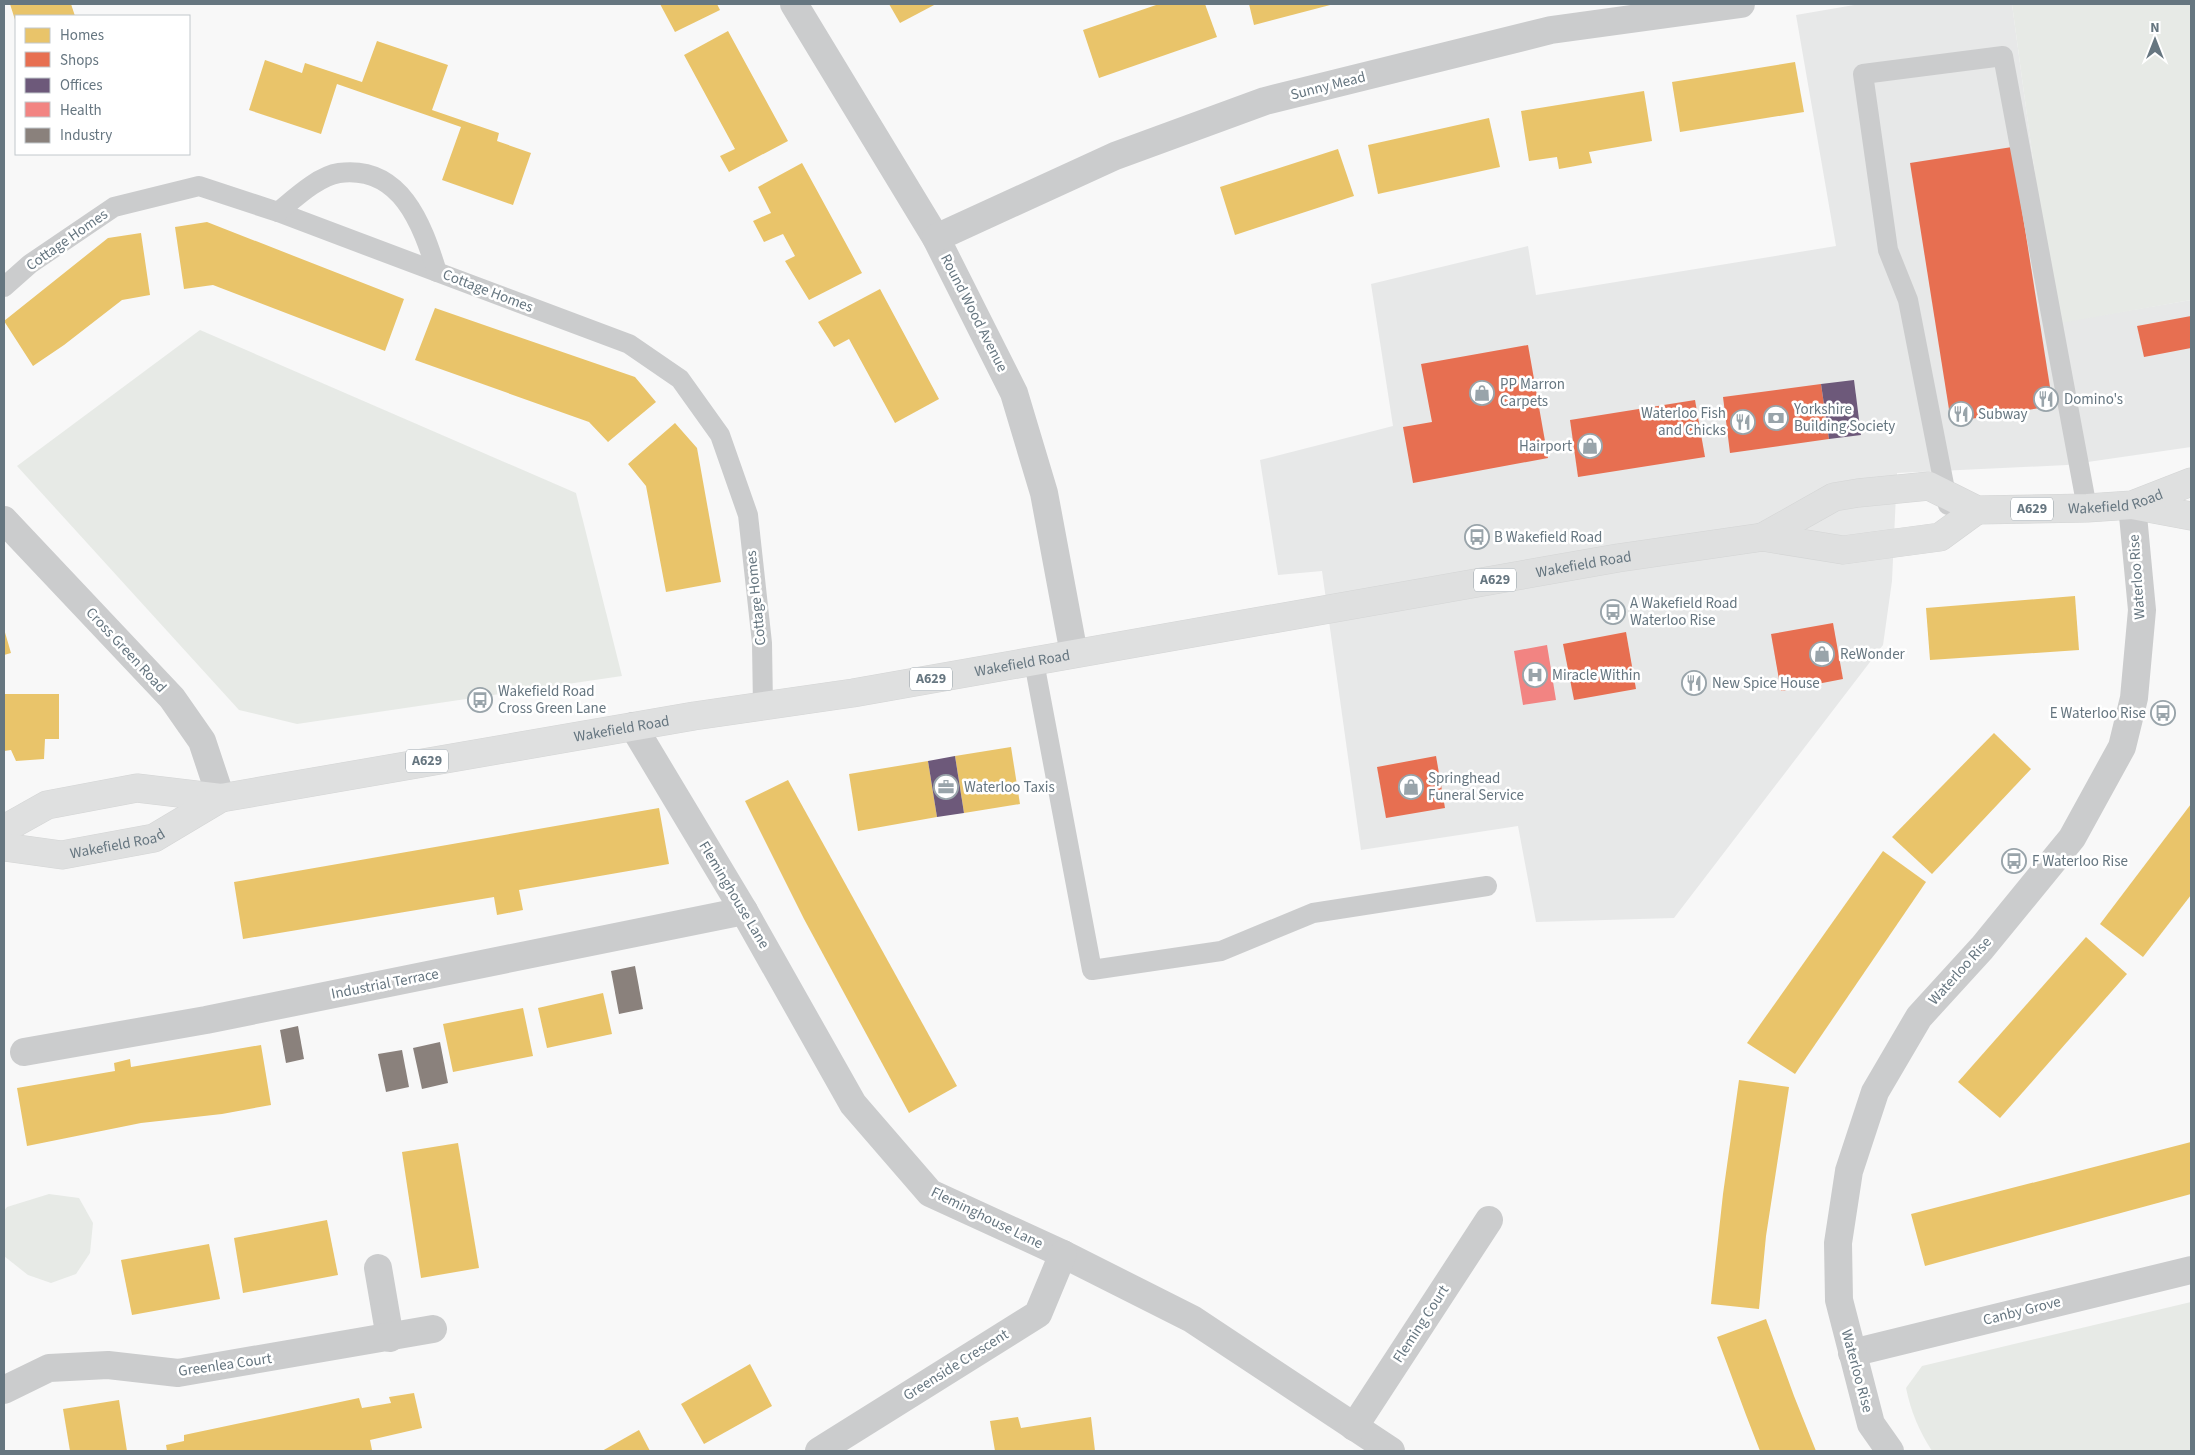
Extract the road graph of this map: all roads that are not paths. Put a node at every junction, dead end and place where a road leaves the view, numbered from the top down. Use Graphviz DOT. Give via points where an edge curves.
graph roads {
  1 [pos="794,4"];
  2 [pos="1741,4"];
  3 [pos="278,212"];
  4 [pos="936,238"];
  5 [pos="436,272"];
  6 [pos="4,287"];
  7 [pos="2191,482"];
  8 [pos="1946,495"];
  9 [pos="2132,505"];
  10 [pos="2087,508"];
  11 [pos="1977,510"];
  12 [pos="2191,516"];
  13 [pos="4,520"];
  14 [pos="1953,527"];
  15 [pos="1763,536"];
  16 [pos="1074,654"];
  17 [pos="1034,662"];
  18 [pos="764,707"];
  19 [pos="633,726"];
  20 [pos="221,798"];
  21 [pos="4,829"];
  22 [pos="4,847"];
  23 [pos="1487,886"];
  24 [pos="744,911"];
  25 [pos="24,1052"];
  26 [pos="1489,1220"];
  27 [pos="1063,1254"];
  28 [pos="378,1268"];
  29 [pos="2191,1270"];
  30 [pos="433,1329"];
  31 [pos="390,1338"];
  32 [pos="1852,1353"];
  33 [pos="4,1390"];
  34 [pos="1354,1427"];
  35 [pos="820,1451"];
  36 [pos="1391,1451"];
  37 [pos="1890,1451"];
  1 -- 4 [label="street, Round Wood Avenue"];
  2 -- 4 [label="street, Sunny Mead" via="1551,30 1265,101 1115,156"];
  3 -- 5 [label="lane"];
  3 -- 5 [label="lane, Cottage Homes" via="310,186 338,173 372,174 406,199 424,232"];
  3 -- 6 [label="lane, Cottage Homes" via="199,186 114,207 30,264"];
  4 -- 16 [label="street, Round Wood Avenue" via="1014,393 1044,493"];
  5 -- 18 [label="lane, Cottage Homes" via="629,344 680,379 720,435 748,515 762,643"];
  7 -- 9 [label="highway, Wakefield Road / A629"];
  8 -- 10 [label="lane" via="1908,300 1888,250 1863,74 2002,56"];
  8 -- 11 [label="highway, Wakefield Road / A629"];
  8 -- 14 [label="lane"];
  8 -- 15 [label="highway, Wakefield Road / A629" via="1929,486 1834,497"];
  9 -- 10 [label="highway, Wakefield Road / A629"];
  9 -- 12 [label="highway, A629"];
  9 -- 32 [label="street, Waterloo Rise" via="2142,610 2134,698 2122,747 2072,838 1982,948 1919,1016 1875,1092 1849,1172 1838,1243 1839,1300"];
  10 -- 11 [label="highway, Wakefield Road / A629"];
  11 -- 14 [label="highway, Wakefield Road / A629"];
  13 -- 20 [label="street, Cross Green Road" via="172,698 202,741"];
  14 -- 15 [label="highway, Wakefield Road / A629" via="1940,536 1843,550"];
  15 -- 16 [label="highway, Wakefield Road / A629" via="1618,558"];
  16 -- 17 [label="highway, Wakefield Road / A629"];
  17 -- 18 [label="highway, Wakefield Road / A629"];
  17 -- 23 [label="lane" via="1092,970 1221,951 1313,913"];
  18 -- 19 [label="highway, Wakefield Road / A629"];
  19 -- 20 [label="highway, Wakefield Road / A629"];
  19 -- 24 [label="street, Fleminghouse Lane"];
  20 -- 21 [label="highway, Wakefield Road / A629" via="136,788 46,805"];
  20 -- 22 [label="highway, Wakefield Road / A629" via="154,838 62,855"];
  24 -- 25 [label="street, Industrial Terrace" via="206,1020"];
  24 -- 27 [label="street, Fleminghouse Lane" via="853,1104 930,1193"];
  26 -- 34 [label="street, Fleming Court"];
  27 -- 34 [label="street, Fleminghouse Lane" via="1192,1319"];
  27 -- 35 [label="street, Greenside Crescent" via="1038,1314"];
  28 -- 31 [label="street"];
  29 -- 32 [label="street, Canby Grove"];
  30 -- 31 [label="street, Greenlea Court"];
  31 -- 33 [label="street, Greenlea Court" via="178,1373 108,1365 49,1368"];
  32 -- 37 [label="street, Waterloo Rise" via="1871,1424"];
  34 -- 36 [label="street, Fleminghouse Lane"];
}
